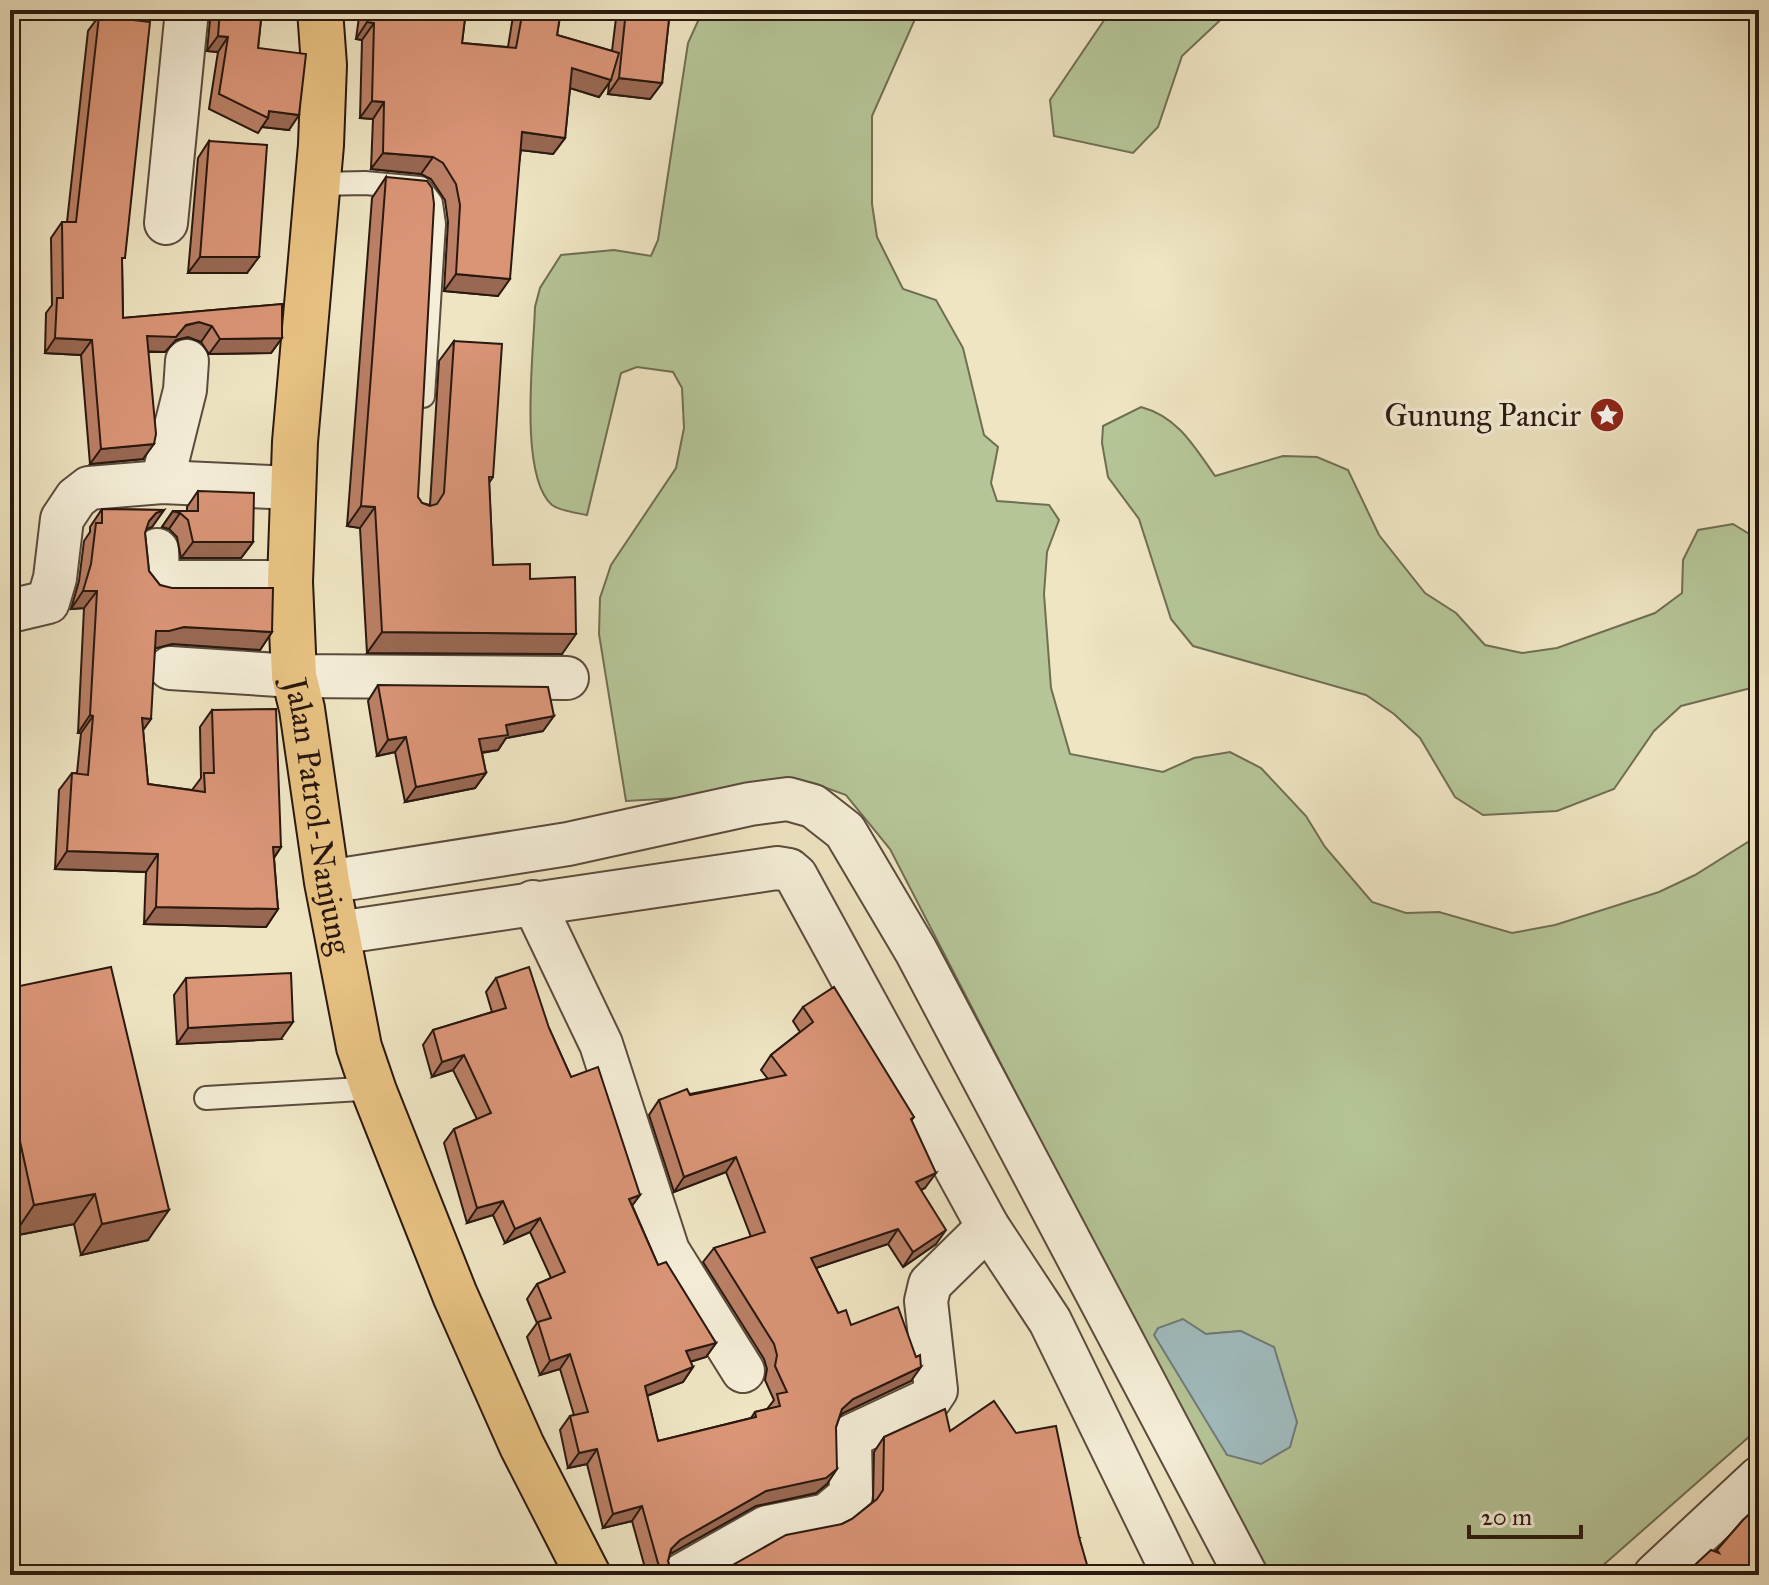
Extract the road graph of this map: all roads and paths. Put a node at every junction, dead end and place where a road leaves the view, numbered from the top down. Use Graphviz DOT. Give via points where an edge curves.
graph roads {
  1 [pos="187,10"];
  2 [pos="320,10"];
  3 [pos="318,184"];
  4 [pos="166,223"];
  5 [pos="187,361"];
  6 [pos="421,421"];
  7 [pos="162,482"];
  8 [pos="293,488"];
  9 [pos="157,550"];
  10 [pos="290,582"];
  11 [pos="10,611"];
  12 [pos="170,668"];
  13 [pos="294,676"];
  14 [pos="567,678"];
  15 [pos="327,882"];
  16 [pos="533,902"];
  17 [pos="337,933"];
  18 [pos="374,1091"];
  19 [pos="206,1098"];
  20 [pos="988,1227"];
  21 [pos="743,1371"];
  22 [pos="1759,1478"];
  23 [pos="588,1575"];
  24 [pos="682,1575"];
  25 [pos="1174,1575"];
  26 [pos="1246,1575"];
  27 [pos="1655,1575"];
  1 -- 4 [label="street"];
  2 -- 3 [label="main road, Jalan Patrol-Nanjung" via="324,65"];
  3 -- 6 [label="lane" via="420,188 431,203"];
  3 -- 8 [label="main road, Jalan Patrol-Nanjung"];
  5 -- 7 [label="street"];
  7 -- 8 [label="street"];
  7 -- 11 [label="street" via="89,488 76,498 62,519 48,602"];
  8 -- 10 [label="main road, Jalan Patrol-Nanjung"];
  9 -- 10 [label="street" via="160,582"];
  10 -- 13 [label="main road, Jalan Patrol-Nanjung"];
  12 -- 13 [label="street"];
  13 -- 14 [label="street"];
  13 -- 15 [label="main road, Jalan Patrol-Nanjung"];
  15 -- 17 [label="main road, Jalan Patrol-Nanjung"];
  15 -- 26 [label="street" via="568,844 750,804 788,799 813,806 845,831 916,951"];
  16 -- 17 [label="street"];
  16 -- 20 [label="street" via="789,870"];
  16 -- 21 [label="street" via="601,1044 668,1251"];
  17 -- 18 [label="main road, Jalan Patrol-Nanjung" via="359,1047"];
  18 -- 19 [label="lane"];
  18 -- 23 [label="main road, Jalan Patrol-Nanjung" via="461,1309"];
  20 -- 24 [label="street" via="930,1284 926,1301 936,1390 930,1399 853,1435 851,1495 827,1515 767,1527"];
  20 -- 25 [label="street" via="1050,1321"];
  22 -- 27 [label="street"];
}
